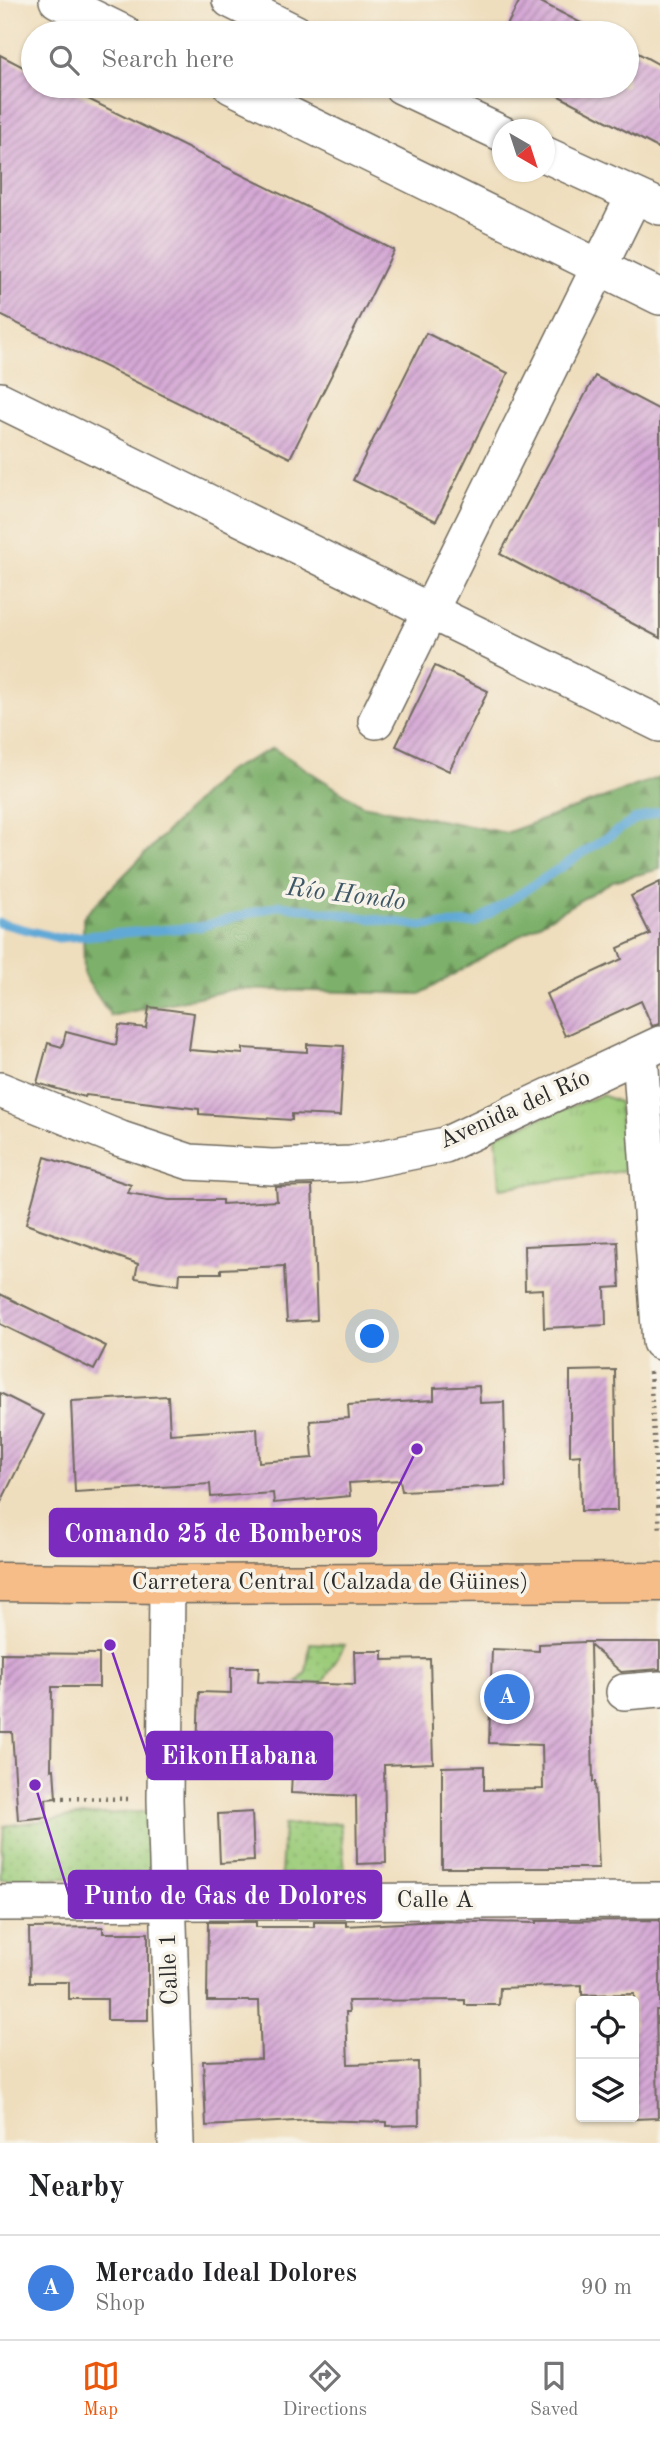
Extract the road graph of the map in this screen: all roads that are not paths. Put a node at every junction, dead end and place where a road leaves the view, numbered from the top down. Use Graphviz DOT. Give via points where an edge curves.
graph roads {
  1 [pos="57,0"];
  2 [pos="230,0"];
  3 [pos="100,21"];
  4 [pos="272,21"];
  5 [pos="255,98"];
  6 [pos="426,98"];
  7 [pos="492,129"];
  8 [pos="555,159"];
  9 [pos="647,202"];
  10 [pos="599,267"];
  11 [pos="660,297"];
  12 [pos="0,400"];
  13 [pos="429,611"];
  14 [pos="376,721"];
  15 [pos="660,724"];
  16 [pos="650,1049"];
  17 [pos="0,1090"];
  18 [pos="660,1342"];
  19 [pos="0,1582"];
  20 [pos="660,1582"];
  21 [pos="167,1584"];
  22 [pos="660,1689"];
  23 [pos="624,1692"];
  24 [pos="660,1900"];
  25 [pos="167,1902"];
  26 [pos="0,1903"];
  27 [pos="176,2143"];
  1 -- 3 [label="street"];
  2 -- 4 [label="street"];
  5 -- 10 [label="street"];
  6 -- 7 [label="street"];
  8 -- 9 [label="street"];
  9 -- 10 [label="street"];
  10 -- 11 [label="street"];
  10 -- 13 [label="street"];
  12 -- 13 [label="street"];
  13 -- 14 [label="street"];
  13 -- 15 [label="street"];
  16 -- 17 [label="street, Avenida del Río" via="445,1145 351,1164 272,1167 190,1162"];
  16 -- 18 [label="street"];
  19 -- 21 [label="main road, Carretera Central (Calzada de Güines)"];
  20 -- 21 [label="main road, Carretera Central (Calzada de Güines)"];
  21 -- 25 [label="street, Calle 1"];
  22 -- 23 [label="street"];
  24 -- 25 [label="street, Calle A"];
  25 -- 26 [label="street, Calle A"];
  25 -- 27 [label="street, Calle 1"];
}
